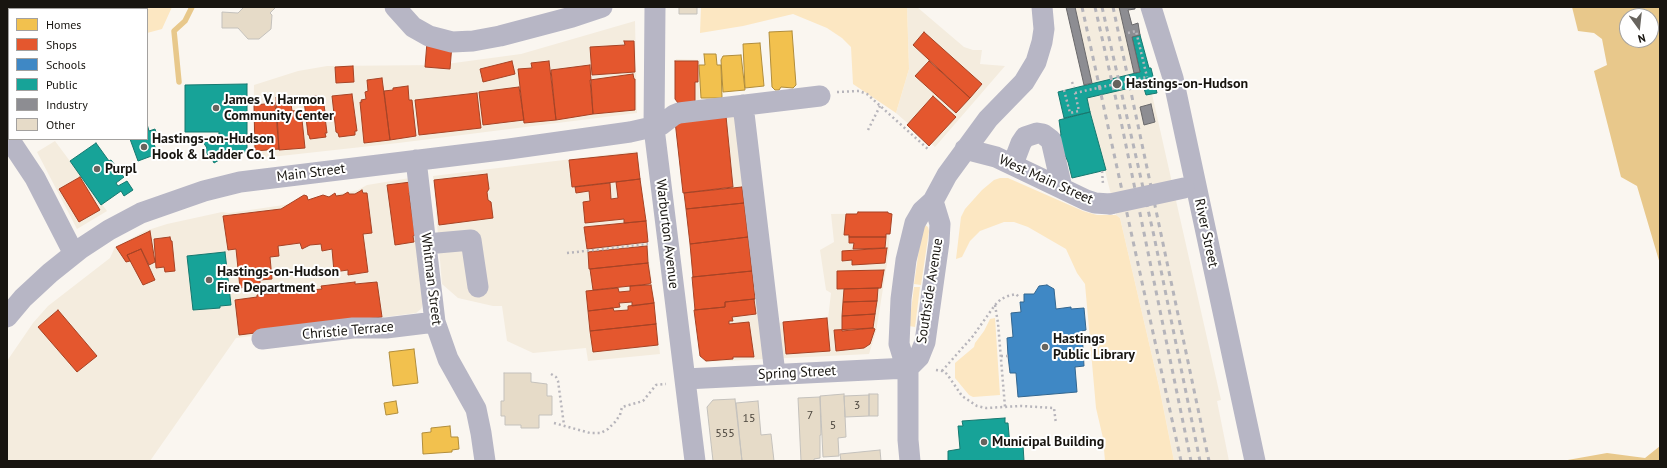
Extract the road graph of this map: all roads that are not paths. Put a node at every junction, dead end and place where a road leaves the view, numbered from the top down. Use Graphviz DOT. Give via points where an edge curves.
graph roads {
  1 [pos="395,7"];
  2 [pos="602,7"];
  3 [pos="655,7"];
  4 [pos="1042,7"];
  5 [pos="1151,7"];
  6 [pos="825,94"];
  7 [pos="742,105"];
  8 [pos="654,128"];
  9 [pos="10,140"];
  10 [pos="965,149"];
  11 [pos="416,160"];
  12 [pos="1013,164"];
  13 [pos="1190,187"];
  14 [pos="1062,188"];
  15 [pos="933,201"];
  16 [pos="426,244"];
  17 [pos="74,254"];
  18 [pos="478,287"];
  19 [pos="7,317"];
  20 [pos="435,322"];
  21 [pos="262,339"];
  22 [pos="908,368"];
  23 [pos="775,374"];
  24 [pos="676,381"];
  25 [pos="485,461"];
  26 [pos="695,461"];
  27 [pos="910,461"];
  28 [pos="1255,461"];
  1 -- 2 [label="street" via="413,27 452,42 500,36"];
  3 -- 8 [label="street, Warburton Avenue"];
  4 -- 10 [label="street, Southside Avenue" via="1044,29 1036,62 1024,82 988,119"];
  5 -- 13 [label="street, River Street" via="1173,78"];
  6 -- 7 [label="street"];
  7 -- 8 [label="street" via="679,113"];
  7 -- 23 [label="street"];
  8 -- 11 [label="street, Main Street"];
  8 -- 24 [label="street, Warburton Avenue"];
  9 -- 17 [label="street" via="35,178"];
  10 -- 12 [label="street, West Main Street"];
  10 -- 15 [label="street, Southside Avenue"];
  11 -- 16 [label="street, Whitman Street"];
  11 -- 17 [label="street, Main Street" via="240,182 204,191 140,213"];
  12 -- 14 [label="street, West Main Street"];
  12 -- 14 [label="street" via="1025,137 1043,134 1051,140"];
  13 -- 14 [label="street, West Main Street, bridge" via="1107,194 1095,203"];
  13 -- 28 [label="street, River Street"];
  15 -- 22 [label="street, Southside Avenue" via="940,224 939,242 925,342 919,356"];
  15 -- 22 [label="street, Southside Avenue" via="922,211 915,223 906,260 899,344"];
  16 -- 18 [label="street" via="471,240"];
  16 -- 20 [label="street, Whitman Street"];
  17 -- 19 [label="street, Main Street" via="35,286"];
  20 -- 21 [label="street, Christie Terrace" via="386,328 353,328"];
  20 -- 25 [label="street, Whitman Street" via="448,359 476,409"];
  22 -- 23 [label="street, Spring Street"];
  22 -- 27 [label="street"];
  23 -- 24 [label="street, Spring Street"];
  24 -- 26 [label="street, Warburton Avenue"];
}
